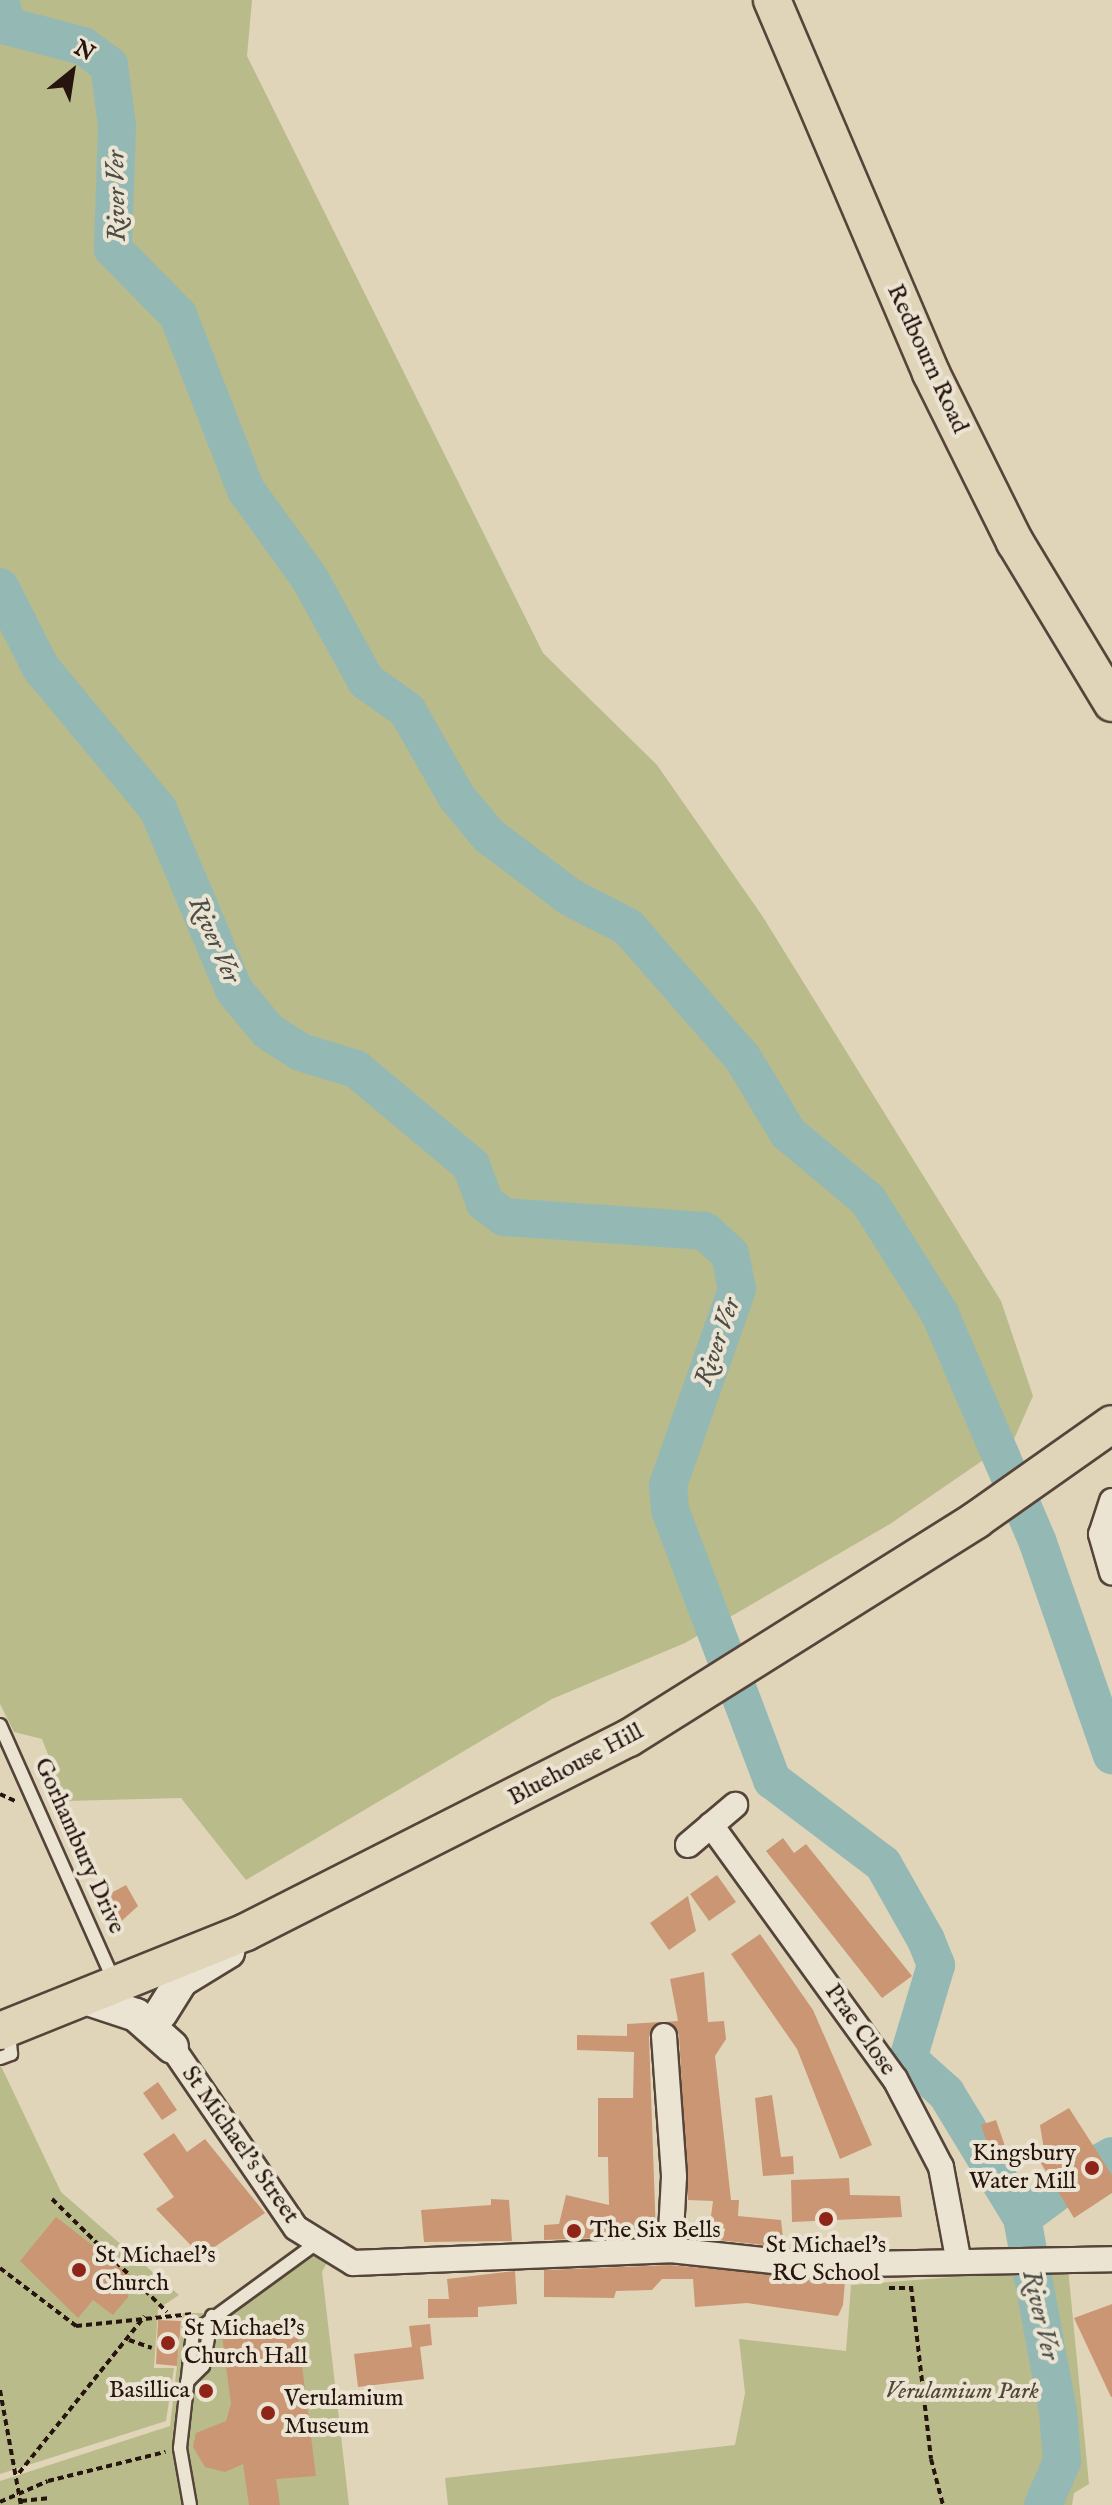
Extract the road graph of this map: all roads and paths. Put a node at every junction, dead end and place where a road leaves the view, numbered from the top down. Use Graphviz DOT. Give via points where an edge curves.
graph roads {
  1 [pos="772,0"];
  2 [pos="1112,703"];
  3 [pos="1112,1424"];
  4 [pos="1112,1501"];
  5 [pos="1112,1572"];
  6 [pos="0,1725"];
  7 [pos="735,1805"];
  8 [pos="711,1825"];
  9 [pos="688,1845"];
  10 [pos="246,1932"];
  11 [pos="116,1987"];
  12 [pos="161,2013"];
  13 [pos="664,2036"];
  14 [pos="3,2039"];
  15 [pos="172,2047"];
  16 [pos="52,2199"];
  17 [pos="315,2244"];
  18 [pos="670,2250"];
  19 [pos="958,2258"];
  20 [pos="1107,2258"];
  21 [pos="0,2268"];
  22 [pos="911,2288"];
  23 [pos="167,2312"];
  24 [pos="145,2316"];
  25 [pos="208,2318"];
  26 [pos="130,2338"];
  27 [pos="152,2348"];
  28 [pos="0,2390"];
  29 [pos="169,2451"];
  30 [pos="19,2473"];
  31 [pos="48,2498"];
  32 [pos="21,2501"];
  33 [pos="0,2502"];
  34 [pos="190,2505"];
  35 [pos="943,2505"];
  1 -- 2 [label="main road, Redbourn Road" via="931,373 1015,542"];
  3 -- 10 [label="main road, Bluehouse Hill" via="976,1520 735,1675 542,1785"];
  4 -- 5 [label="street" via="1101,1534"];
  6 -- 11 [label="lane, Gorhambury Drive"];
  7 -- 8 [label="street"];
  8 -- 9 [label="street"];
  8 -- 19 [label="street, Prae Close" via="895,2079 941,2167"];
  10 -- 11 [label="main road, Bluehouse Hill"];
  10 -- 12 [label="street" via="232,1950 182,1980"];
  11 -- 12 [label="street"];
  11 -- 14 [label="main road, Bluehouse Hill"];
  11 -- 15 [label="street" via="136,2015"];
  12 -- 15 [label="street"];
  13 -- 18 [label="street" via="674,2177"];
  15 -- 17 [label="street, St Michael's Street" via="287,2216"];
  16 -- 23 [label="path"];
  17 -- 18 [label="street, St Michael's Street" via="382,2267"];
  17 -- 25 [label="lane" via="249,2297"];
  18 -- 19 [label="street, St Michael's Street" via="811,2265"];
  19 -- 20 [label="street, St Michael's Street"];
  21 -- 24 [label="path" via="76,2326"];
  22 -- 35 [label="path" via="931,2459"];
  23 -- 24 [label="path"];
  23 -- 25 [label="path"];
  24 -- 26 [label="path"];
  25 -- 34 [label="lane" via="203,2366 187,2382 180,2448"];
  26 -- 27 [label="path" via="134,2347"];
  26 -- 30 [label="path"];
  28 -- 30 [label="path"];
  29 -- 32 [label="path" via="48,2481"];
  30 -- 32 [label="path"];
  31 -- 32 [label="path"];
  32 -- 33 [label="path"];
}
